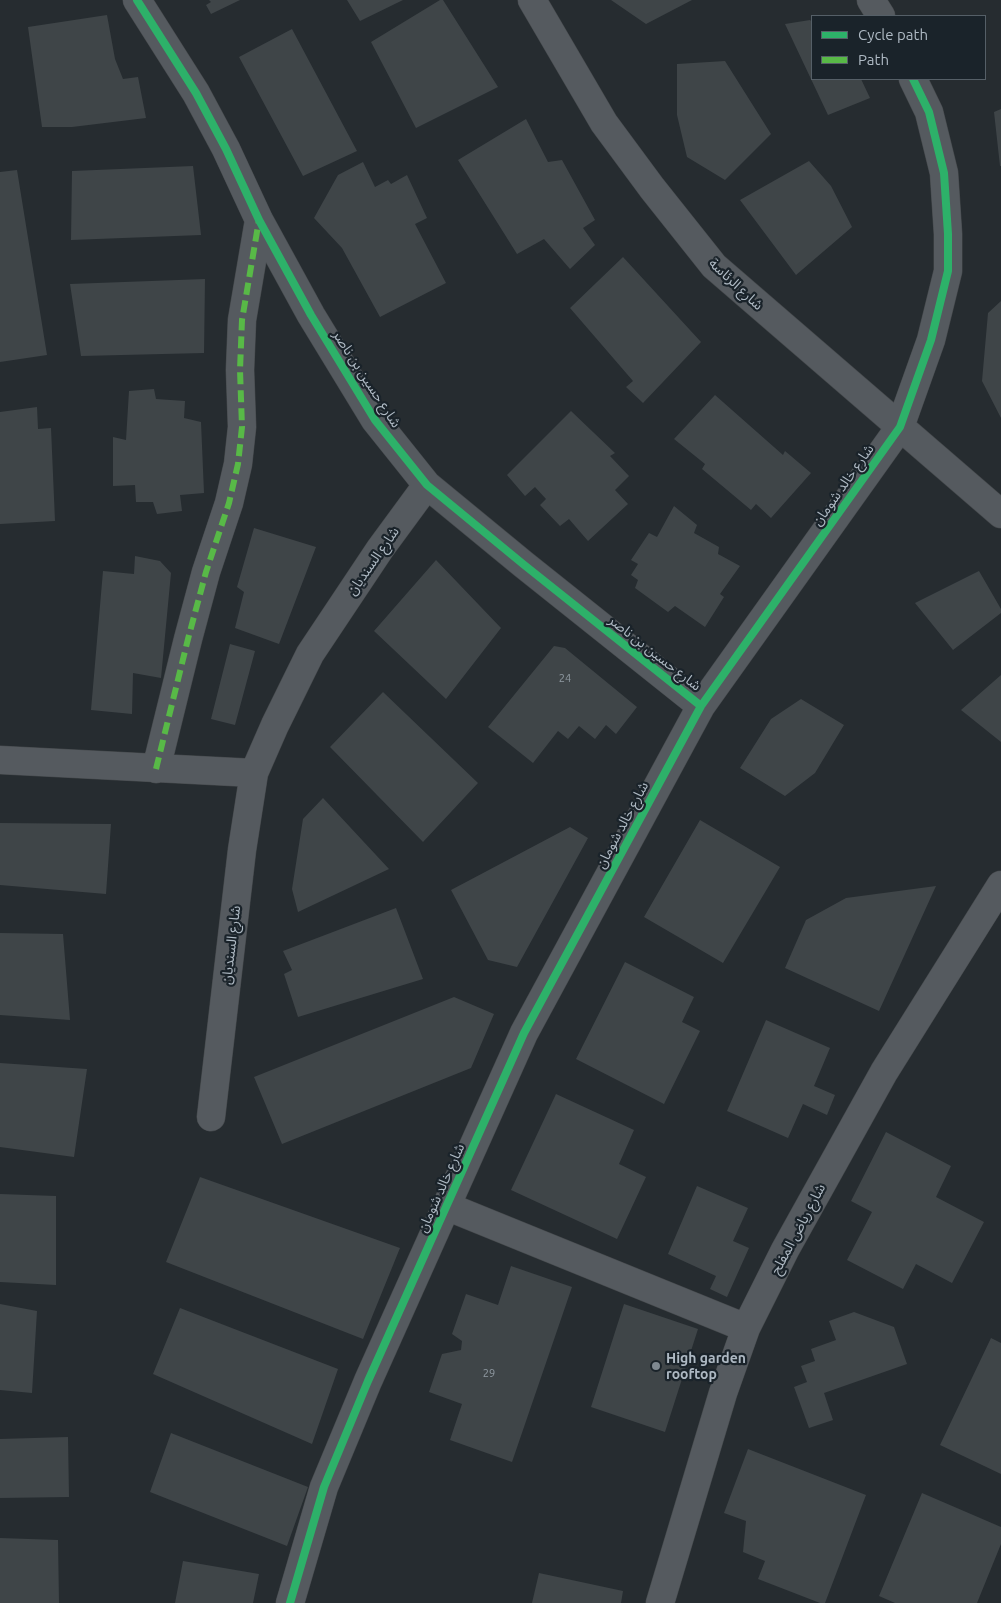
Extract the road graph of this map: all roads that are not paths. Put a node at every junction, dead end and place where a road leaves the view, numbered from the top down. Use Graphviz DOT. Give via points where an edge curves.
graph roads {
  1 [pos="137,0"];
  2 [pos="532,0"];
  3 [pos="871,0"];
  4 [pos="880,15"];
  5 [pos="913,80"];
  6 [pos="259,220"];
  7 [pos="900,427"];
  8 [pos="427,485"];
  9 [pos="1001,514"];
  10 [pos="701,706"];
  11 [pos="0,760"];
  12 [pos="156,769"];
  13 [pos="254,773"];
  14 [pos="1001,885"];
  15 [pos="211,1117"];
  16 [pos="446,1206"];
  17 [pos="746,1328"];
  18 [pos="290,1603"];
  19 [pos="660,1603"];
  1 -- 6 [label="street, شارع حسين بن ناصر" via="196,93"];
  2 -- 7 [label="street, شارع الرئاسة" via="604,123 714,266"];
  3 -- 4 [label="street"];
  5 -- 7 [label="street, شارع خالد شومان" via="929,112 944,173 948,270 931,340"];
  6 -- 8 [label="street, شارع حسين بن ناصر" via="311,315 375,420"];
  6 -- 12 [label="street" via="242,320 242,427 238,464 206,572"];
  7 -- 9 [label="street, شارع الرئاسة"];
  7 -- 10 [label="street, شارع خالد شومان"];
  8 -- 10 [label="street, شارع حسين بن ناصر"];
  8 -- 13 [label="street, شارع السنديان" via="310,654"];
  10 -- 16 [label="street, شارع خالد شومان" via="524,1034"];
  11 -- 12 [label="street"];
  12 -- 13 [label="street"];
  13 -- 15 [label="street, شارع السنديان"];
  14 -- 17 [label="street, شارع رياض المفلح" via="884,1072 785,1250"];
  16 -- 17 [label="street"];
  16 -- 18 [label="street, شارع خالد شومان" via="324,1487"];
  17 -- 19 [label="street, شارع رياض المفلح"];
}
